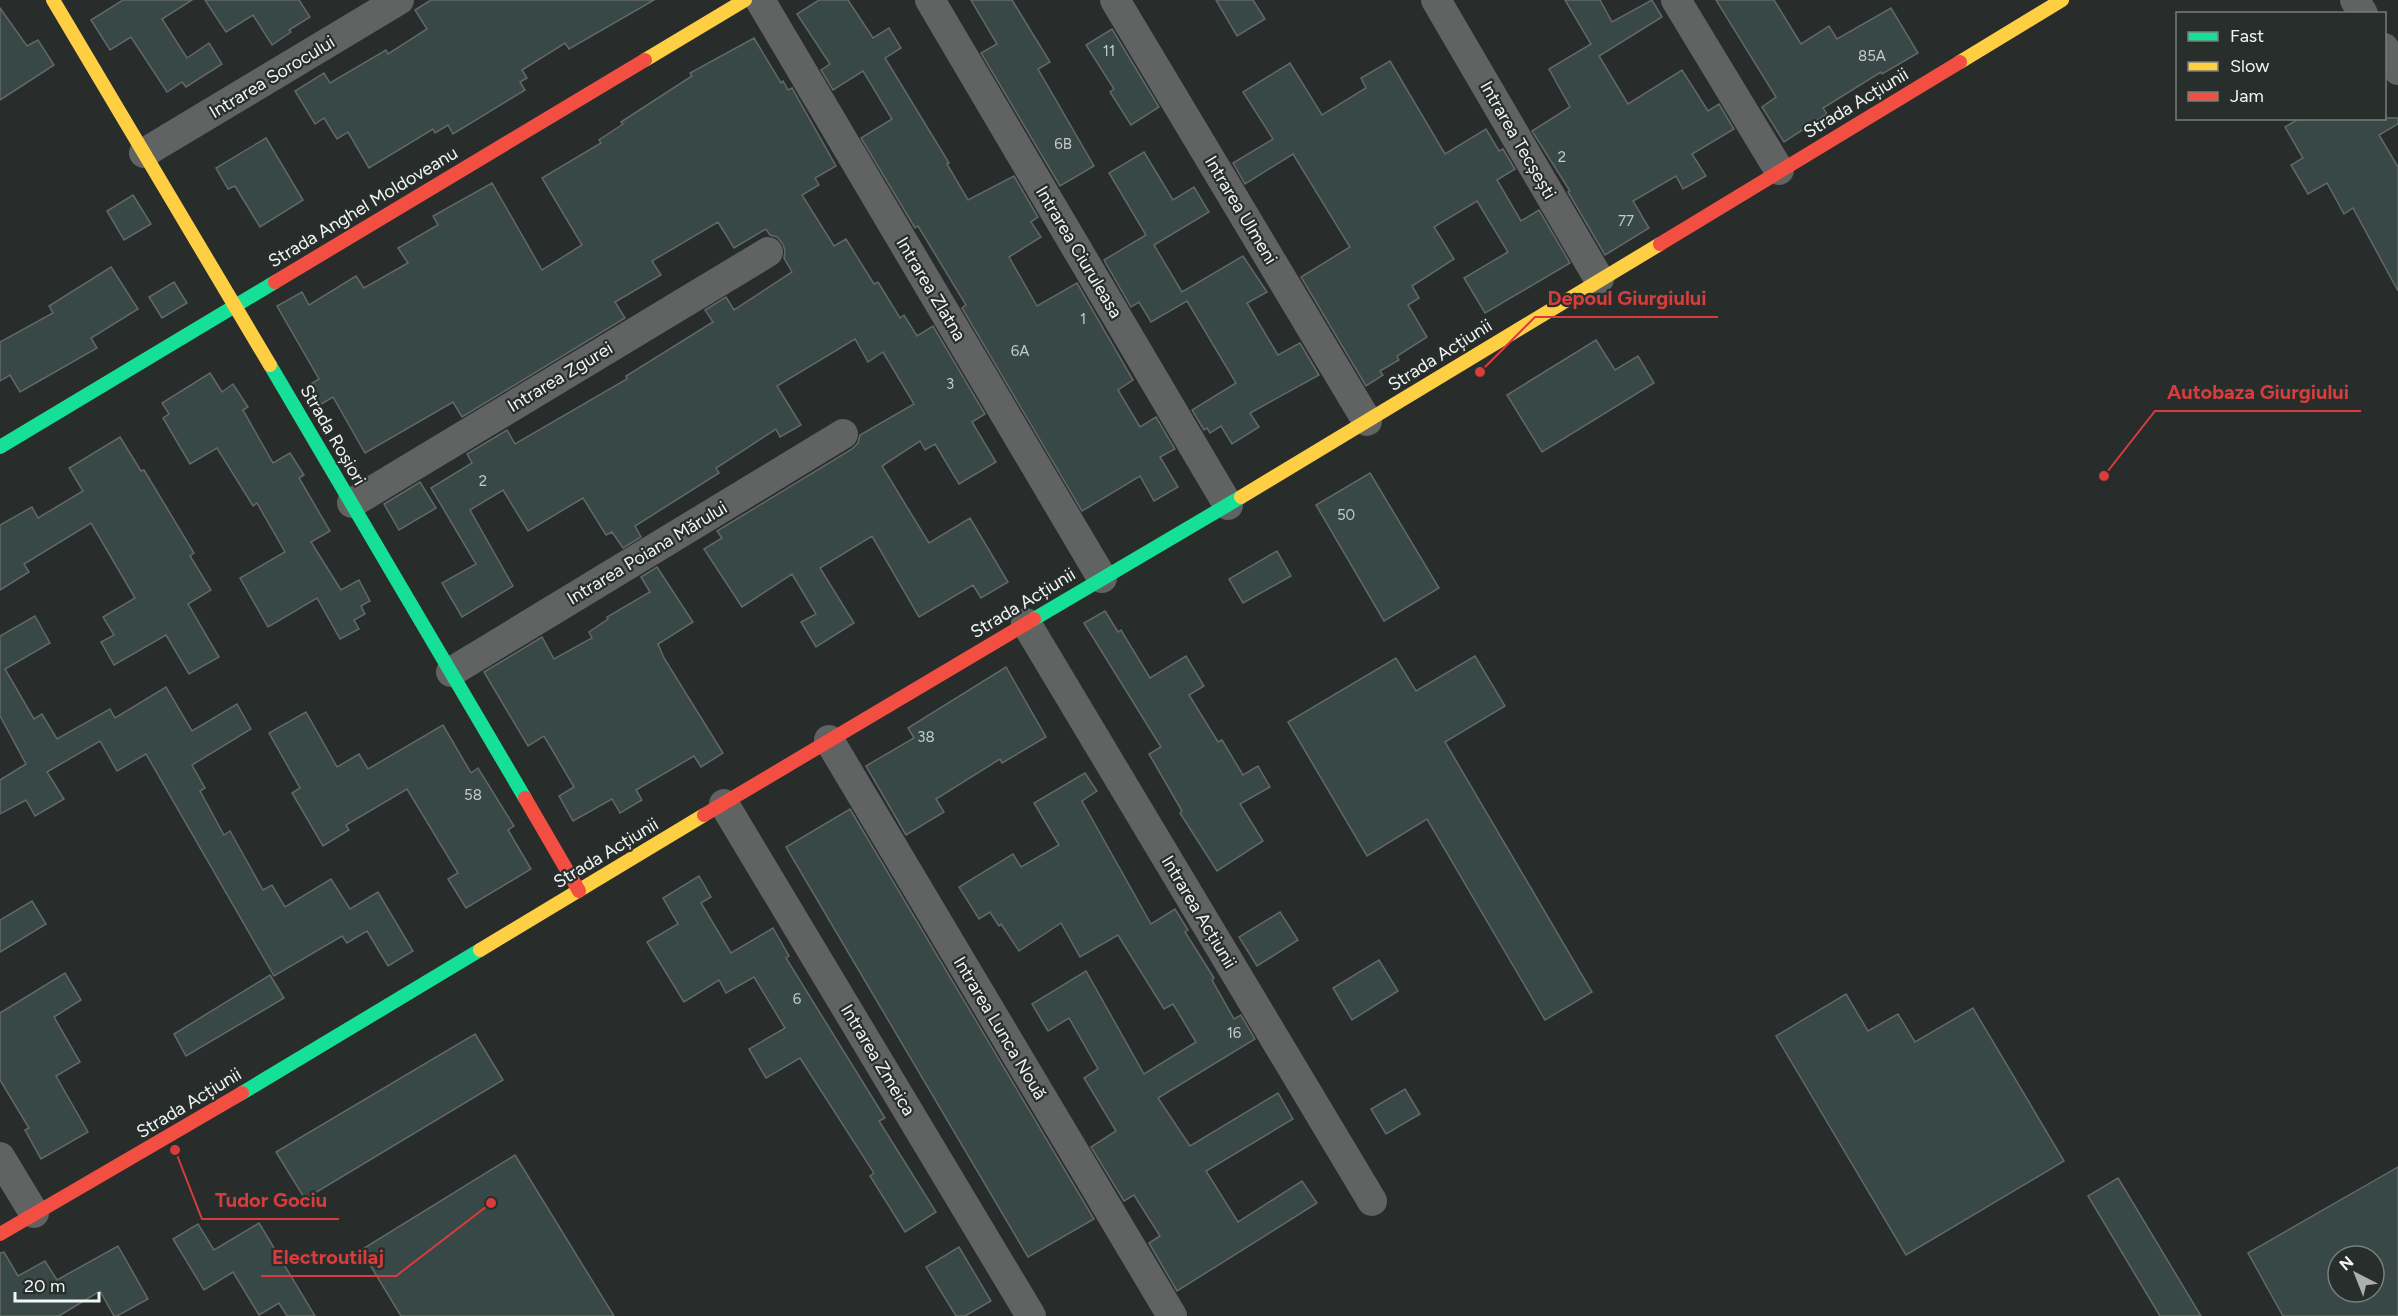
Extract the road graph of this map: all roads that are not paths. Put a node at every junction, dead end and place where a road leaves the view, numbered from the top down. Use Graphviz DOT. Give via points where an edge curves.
graph roads {
  1 [pos="53,0"];
  2 [pos="399,0"];
  3 [pos="745,0"];
  4 [pos="760,0"];
  5 [pos="930,0"];
  6 [pos="1115,0"];
  7 [pos="1436,0"];
  8 [pos="1676,0"];
  9 [pos="2062,0"];
  10 [pos="2386,50"];
  11 [pos="2398,70"];
  12 [pos="144,153"];
  13 [pos="1779,170"];
  14 [pos="768,252"];
  15 [pos="1599,279"];
  16 [pos="235,305"];
  17 [pos="1367,421"];
  18 [pos="843,434"];
  19 [pos="0,447"];
  20 [pos="351,503"];
  21 [pos="1228,505"];
  22 [pos="1102,578"];
  23 [pos="1026,623"];
  24 [pos="451,672"];
  25 [pos="829,740"];
  26 [pos="724,804"];
  27 [pos="579,891"];
  28 [pos="0,1157"];
  29 [pos="1372,1201"];
  30 [pos="34,1213"];
  31 [pos="0,1234"];
  32 [pos="1031,1316"];
  33 [pos="1172,1316"];
  1 -- 12 [label="street, Strada Roșiori"];
  2 -- 12 [label="street, Intrarea Sorocului"];
  3 -- 16 [label="street, Strada Anghel Moldoveanu"];
  4 -- 22 [label="street, Intrarea Zlatna"];
  5 -- 21 [label="street, Intrarea Ciuruleasa"];
  6 -- 17 [label="street, Intrarea Ulmeni"];
  7 -- 15 [label="street, Intrarea Tecșești"];
  8 -- 13 [label="street"];
  9 -- 13 [label="street, Strada Acțiunii"];
  10 -- 11 [label="street"];
  12 -- 16 [label="street, Strada Roșiori"];
  13 -- 15 [label="street, Strada Acțiunii"];
  14 -- 20 [label="street, Intrarea Zgurei"];
  15 -- 17 [label="street, Strada Acțiunii"];
  16 -- 19 [label="street, Strada Anghel Moldoveanu"];
  16 -- 20 [label="street, Strada Roșiori"];
  17 -- 21 [label="street, Strada Acțiunii"];
  18 -- 24 [label="street, Intrarea Poiana Mărului"];
  20 -- 24 [label="street, Strada Roșiori"];
  21 -- 22 [label="street, Strada Acțiunii"];
  22 -- 23 [label="street, Strada Acțiunii"];
  23 -- 25 [label="street, Strada Acțiunii"];
  23 -- 29 [label="street, Intrarea Acțiunii"];
  24 -- 27 [label="street, Strada Roșiori"];
  25 -- 26 [label="street, Strada Acțiunii"];
  25 -- 33 [label="street, Intrarea Lunca Nouă"];
  26 -- 27 [label="street, Strada Acțiunii"];
  26 -- 32 [label="street, Intrarea Zmeica"];
  27 -- 30 [label="street, Strada Acțiunii"];
  28 -- 30 [label="street"];
  30 -- 31 [label="street, Strada Acțiunii"];
}
